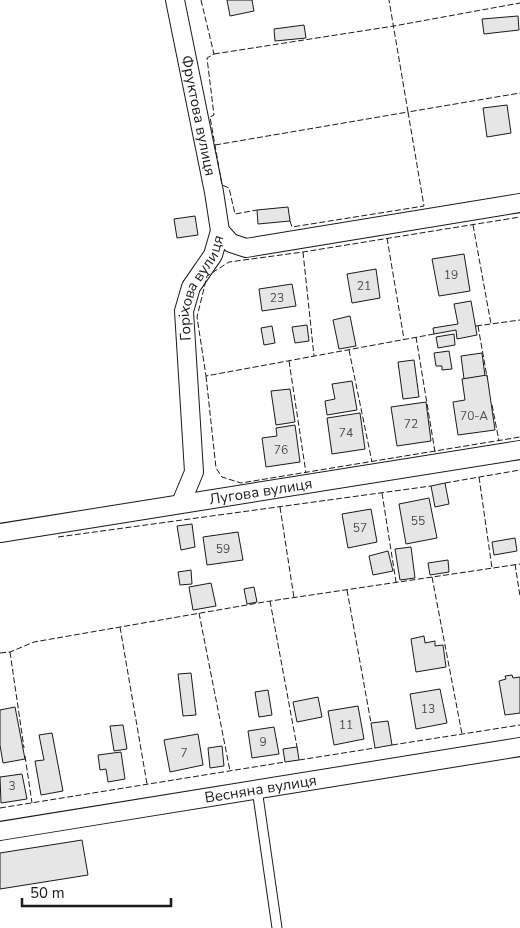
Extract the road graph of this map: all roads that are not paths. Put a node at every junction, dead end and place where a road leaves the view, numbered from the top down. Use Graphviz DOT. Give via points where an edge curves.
graph roads {
  1 [pos="175,0"];
  2 [pos="520,203"];
  3 [pos="220,230"];
  4 [pos="520,450"];
  5 [pos="182,503"];
  6 [pos="0,533"];
  7 [pos="520,747"];
  8 [pos="257,789"];
  9 [pos="0,831"];
  10 [pos="277,928"];
  1 -- 3 [label="street, Фруктова вулиця"];
  2 -- 3 [label="street, Горіхова вулиця" via="246,248 230,243"];
  3 -- 5 [label="street, Горіхова вулиця" via="213,255 191,287 184,311 194,472"];
  4 -- 5 [label="street, Лугова вулиця"];
  5 -- 6 [label="street, Лугова вулиця"];
  7 -- 8 [label="street, Весняна вулиця"];
  8 -- 9 [label="street, Весняна вулиця"];
  8 -- 10 [label="lane"];
}
